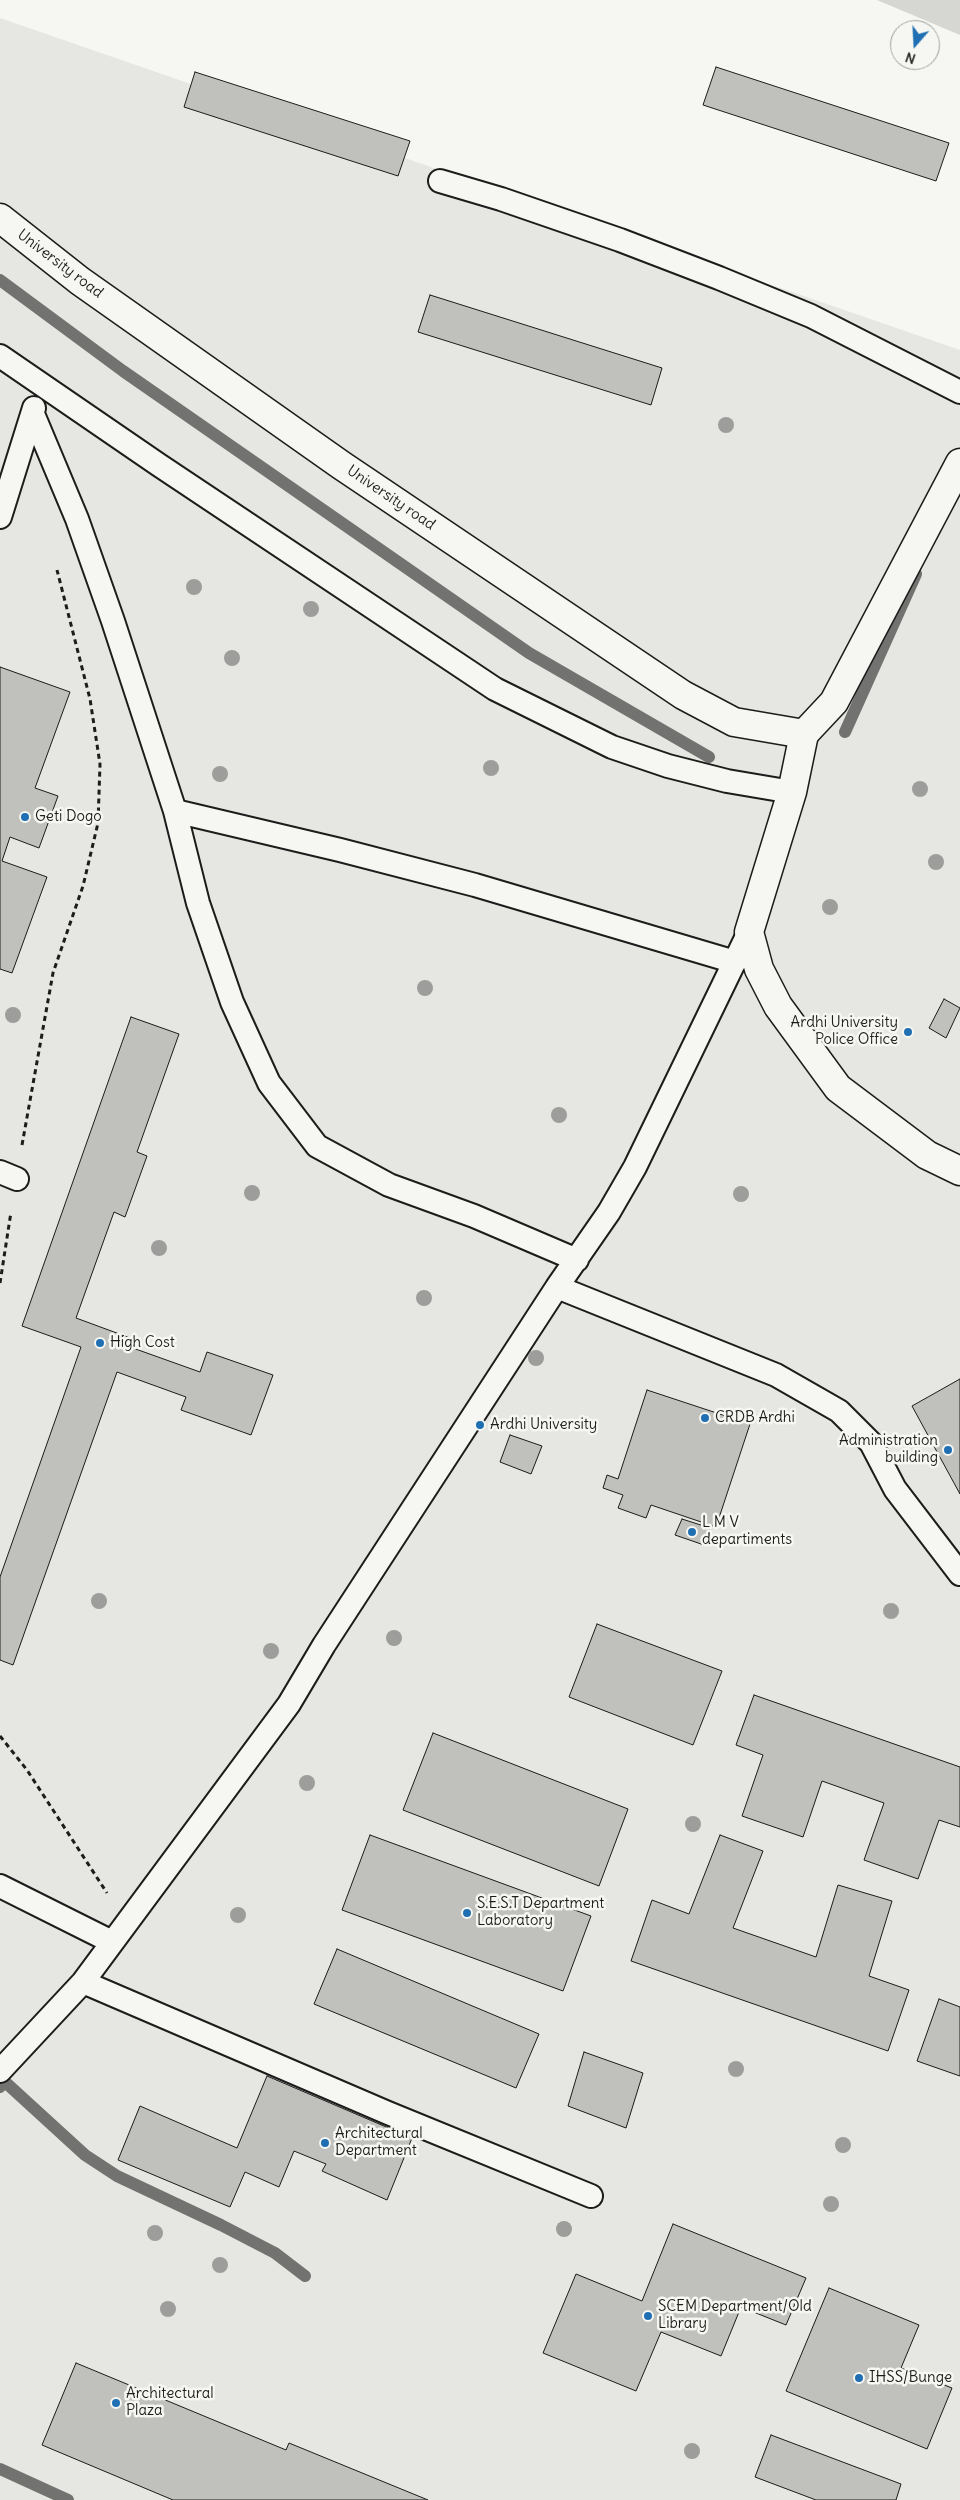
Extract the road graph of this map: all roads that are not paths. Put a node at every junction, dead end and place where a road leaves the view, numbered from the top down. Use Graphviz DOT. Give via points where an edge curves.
graph roads {
  1 [pos="440,181"];
  2 [pos="0,218"];
  3 [pos="0,356"];
  4 [pos="40,385"];
  5 [pos="960,392"];
  6 [pos="33,414"];
  7 [pos="960,463"];
  8 [pos="0,517"];
  9 [pos="804,734"];
  10 [pos="792,792"];
  11 [pos="175,811"];
  12 [pos="749,932"];
  13 [pos="735,962"];
  14 [pos="960,1171"];
  15 [pos="577,1260"];
  16 [pos="557,1287"];
  17 [pos="960,1574"];
  18 [pos="0,1886"];
  19 [pos="112,1942"];
  20 [pos="83,1982"];
  21 [pos="0,2070"];
  22 [pos="590,2196"];
  1 -- 5 [label="lane" via="620,240 719,278 811,316"];
  2 -- 9 [label="street, University road" via="80,281 341,465 682,695 734,722"];
  3 -- 4 [label="lane"];
  4 -- 6 [label="lane"];
  4 -- 10 [label="lane" via="495,689 612,747 727,781"];
  6 -- 8 [label="lane"];
  6 -- 11 [label="lane" via="77,519"];
  7 -- 9 [label="street" via="852,672 834,702"];
  9 -- 10 [label="street"];
  10 -- 12 [label="street"];
  11 -- 13 [label="lane" via="475,885"];
  11 -- 15 [label="lane" via="198,902 232,1002 269,1083 317,1146 389,1185 474,1216"];
  12 -- 13 [label="lane"];
  12 -- 14 [label="street" via="758,969 778,1006 838,1088 927,1155"];
  13 -- 15 [label="lane" via="635,1167"];
  15 -- 16 [label="lane"];
  16 -- 17 [label="lane" via="776,1375 839,1411 871,1443 895,1489"];
  16 -- 19 [label="lane" via="289,1704"];
  18 -- 19 [label="lane"];
  19 -- 20 [label="lane"];
  20 -- 21 [label="lane"];
  20 -- 22 [label="lane"];
}
